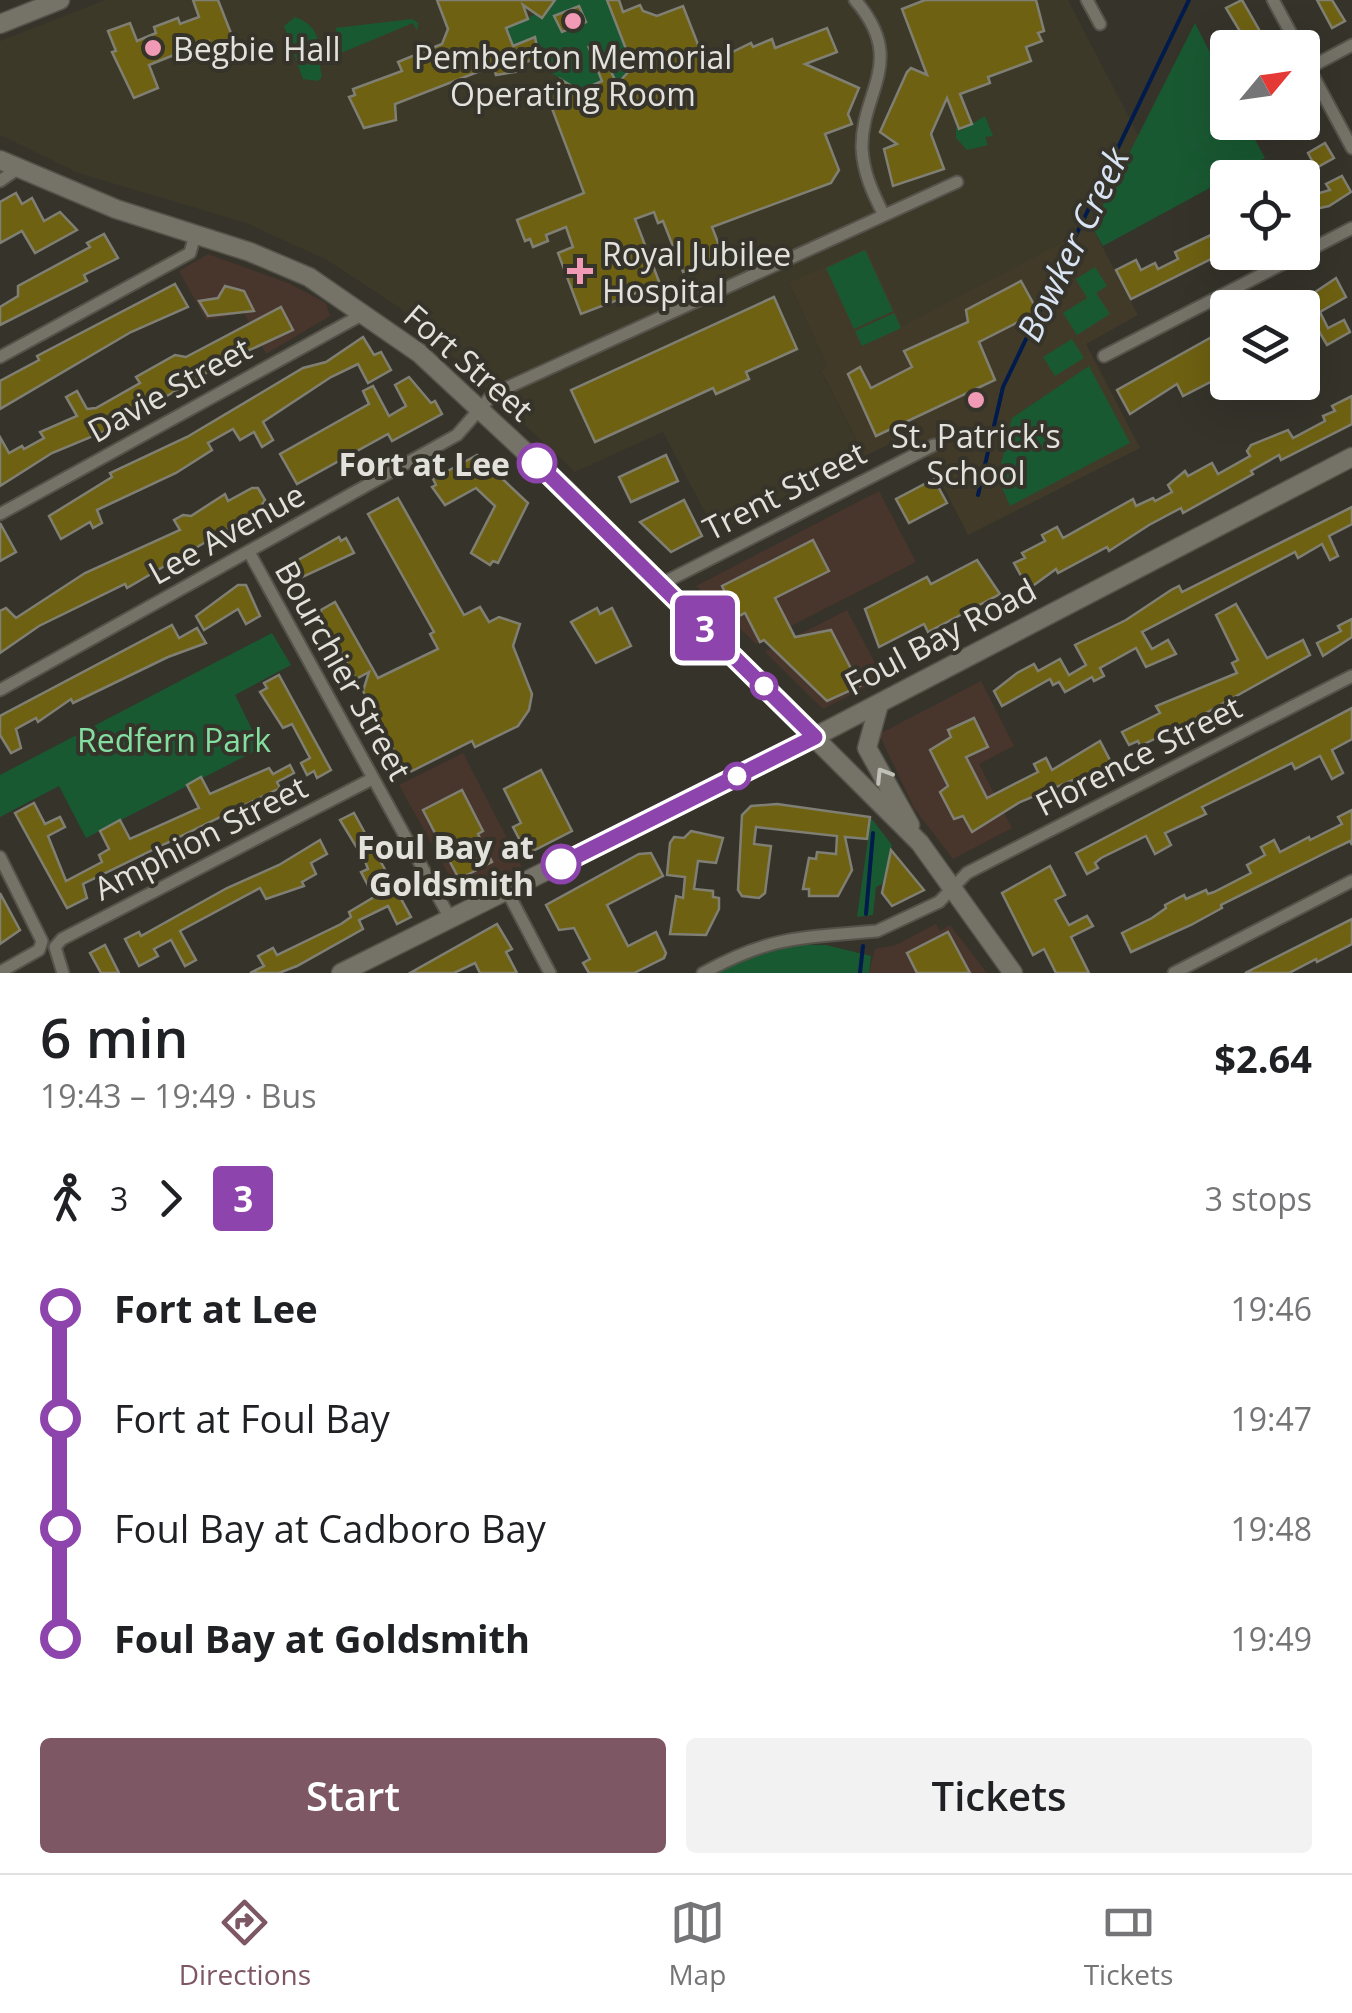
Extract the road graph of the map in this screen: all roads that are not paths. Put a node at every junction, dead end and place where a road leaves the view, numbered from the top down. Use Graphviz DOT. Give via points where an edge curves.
graph roads {
  1 [pos="60,0"];
  2 [pos="855,0"];
  3 [pos="1087,0"];
  4 [pos="1273,0"];
  5 [pos="0,24"];
  6 [pos="1100,24"];
  7 [pos="1289,30"];
  8 [pos="1352,45"];
  9 [pos="1320,63"];
  10 [pos="1320,87"];
  11 [pos="1352,148"];
  12 [pos="8,164"];
  13 [pos="0,181"];
  14 [pos="957,182"];
  15 [pos="884,215"];
  16 [pos="1352,228"];
  17 [pos="195,235"];
  18 [pos="365,313"];
  19 [pos="1104,356"];
  20 [pos="0,357"];
  21 [pos="480,409"];
  22 [pos="934,445"];
  23 [pos="1352,457"];
  24 [pos="0,514"];
  25 [pos="249,552"];
  26 [pos="659,586"];
  27 [pos="1352,676"];
  28 [pos="0,690"];
  29 [pos="879,704"];
  30 [pos="815,737"];
  31 [pos="372,779"];
  32 [pos="920,843"];
  33 [pos="0,857"];
  34 [pos="1352,881"];
  35 [pos="953,888"];
  36 [pos="507,891"];
  37 [pos="450,918"];
  38 [pos="0,972"];
  39 [pos="63,973"];
  40 [pos="341,973"];
  41 [pos="550,973"];
  42 [pos="703,973"];
  43 [pos="1013,973"];
  44 [pos="1174,973"];
  1 -- 5 [label="main road"];
  2 -- 15 [label="street" via="879,50 879,80 862,148"];
  3 -- 6 [label="street"];
  4 -- 7 [label="street"];
  8 -- 9 [label="street"];
  10 -- 11 [label="street"];
  12 -- 13 [label="street"];
  12 -- 17 [label="main road, Fort Street"];
  14 -- 15 [label="street, Lee Avenue"];
  15 -- 21 [label="street, Lee Avenue" via="494,394"];
  16 -- 19 [label="street"];
  17 -- 18 [label="main road, Fort Street" via="280,264"];
  17 -- 20 [label="street" via="190,253"];
  18 -- 21 [label="main road, Fort Street"];
  18 -- 24 [label="street, Davie Street"];
  21 -- 25 [label="street, Lee Avenue" via="457,435"];
  21 -- 26 [label="main road, Fort Street"];
  22 -- 26 [label="street, Trent Street"];
  23 -- 29 [label="main road, Foul Bay Road"];
  25 -- 28 [label="street, Lee Avenue"];
  25 -- 31 [label="street, Bourchier Street"];
  26 -- 30 [label="main road, Fort Street"];
  27 -- 35 [label="street, Florence Street" via="968,873"];
  29 -- 30 [label="main road, Foul Bay Road"];
  32 -- 29 [label="main road, one-way" via="867,748"];
  30 -- 32 [label="main road, Fort Street"];
  30 -- 36 [label="main road, Foul Bay Road"];
  31 -- 37 [label="street, Bourchier Street"];
  31 -- 39 [label="street, Amphion Street" via="62,939 55,948"];
  32 -- 35 [label="main road"];
  33 -- 38 [label="street" via="42,941 40,950"];
  34 -- 44 [label="street"];
  35 -- 42 [label="street, Florence Street" via="939,902 877,931 776,940"];
  35 -- 43 [label="main road"];
  36 -- 37 [label="main road, Foul Bay Road"];
  36 -- 41 [label="street"];
  37 -- 40 [label="main road, Foul Bay Road" via="375,963"];
}
